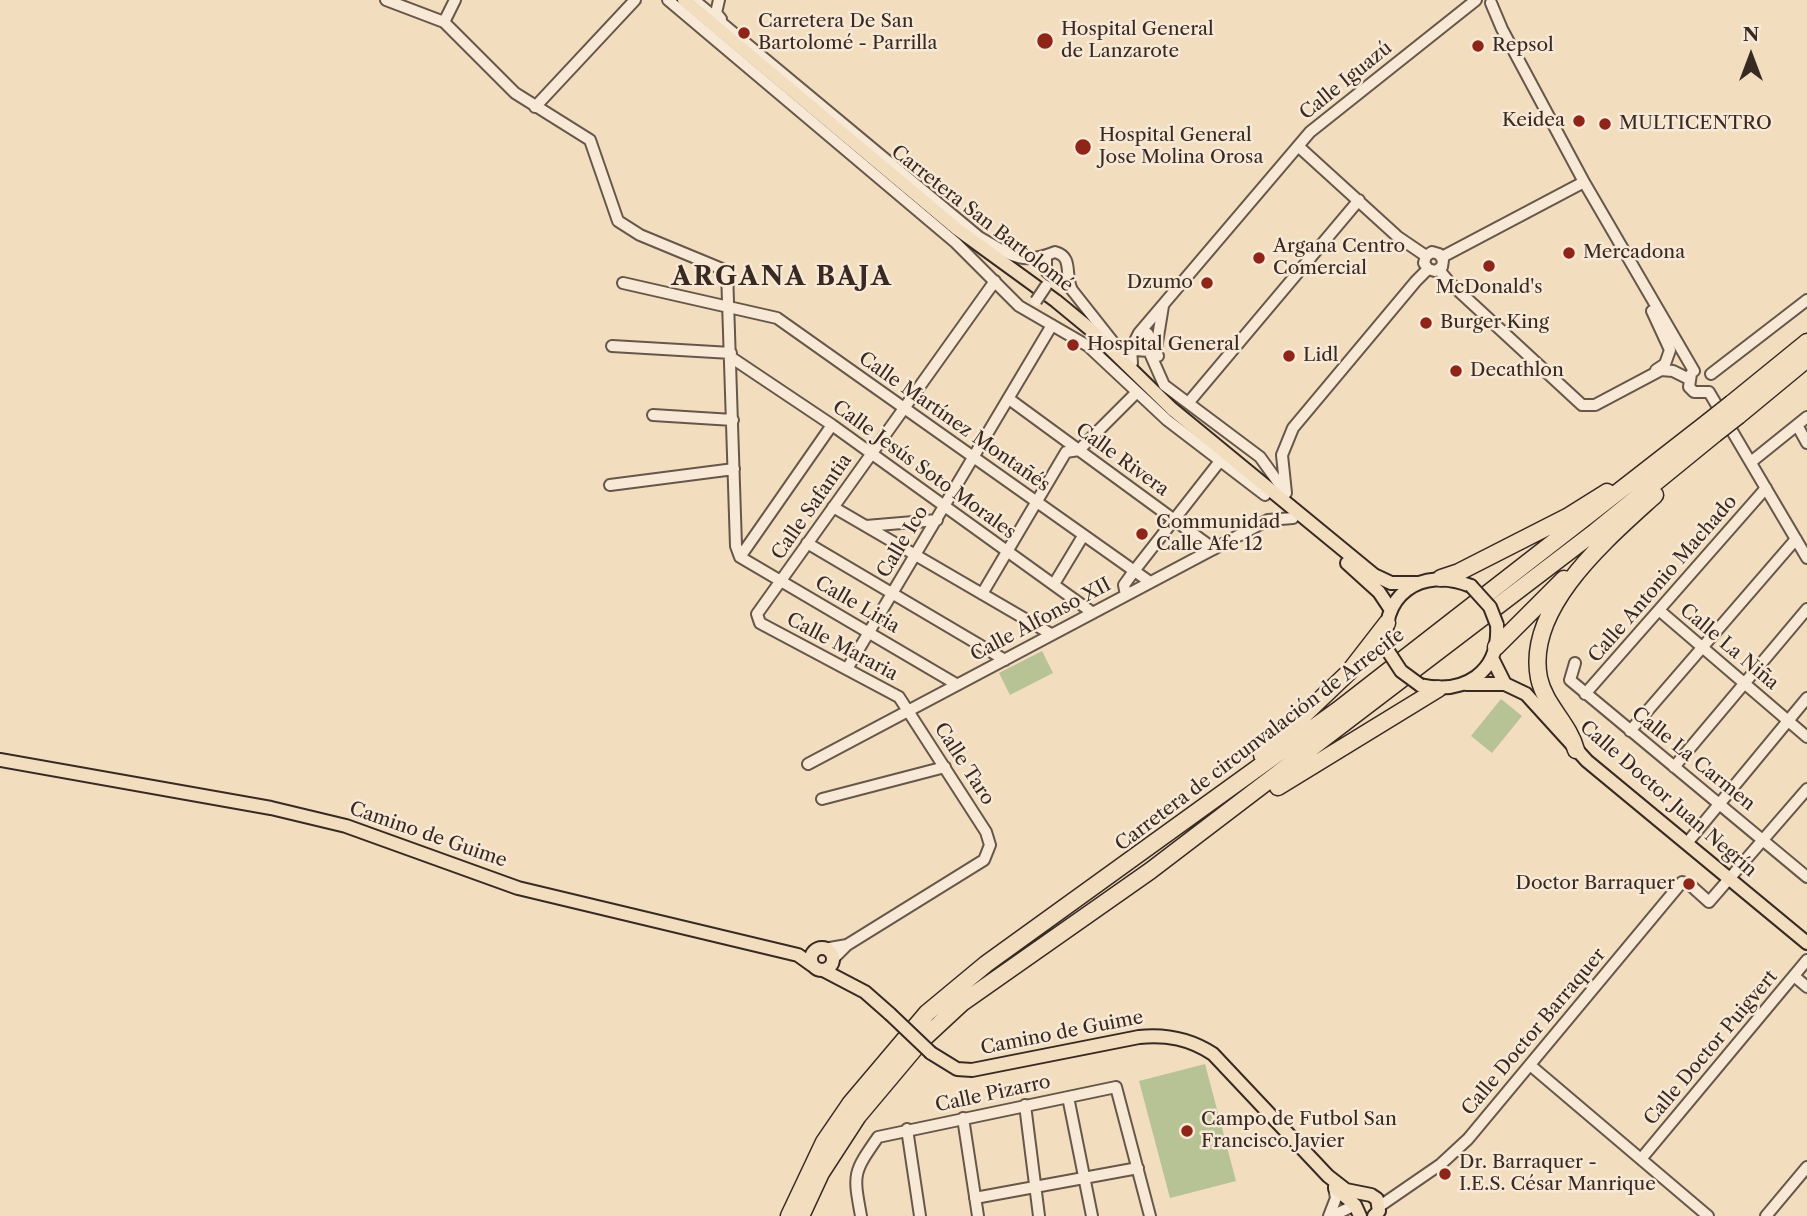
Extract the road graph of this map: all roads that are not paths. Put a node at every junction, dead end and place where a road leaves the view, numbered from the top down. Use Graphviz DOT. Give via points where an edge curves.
graph roads {
  1 [pos="386,0"];
  2 [pos="455,0"];
  3 [pos="635,0"];
  4 [pos="668,0"];
  5 [pos="677,0"];
  6 [pos="684,0"];
  7 [pos="719,0"];
  8 [pos="1476,0"];
  9 [pos="1492,1"];
  10 [pos="702,2"];
  11 [pos="444,22"];
  12 [pos="729,29"];
  13 [pos="535,107"];
  14 [pos="1298,146"];
  15 [pos="1584,182"];
  16 [pos="1359,200"];
  17 [pos="1426,256"];
  18 [pos="1046,257"];
  19 [pos="1442,257"];
  20 [pos="1433,269"];
  21 [pos="1066,271"];
  22 [pos="1052,276"];
  23 [pos="995,281"];
  24 [pos="623,282"];
  25 [pos="1648,295"];
  26 [pos="1807,300"];
  27 [pos="1164,304"];
  28 [pos="729,307"];
  29 [pos="1029,312"];
  30 [pos="1052,325"];
  31 [pos="1140,332"];
  32 [pos="1108,337"];
  33 [pos="1807,342"];
  34 [pos="612,346"];
  35 [pos="1153,350"];
  36 [pos="732,355"];
  37 [pos="1131,359"];
  38 [pos="1807,359"];
  39 [pos="1654,372"];
  40 [pos="1711,374"];
  41 [pos="1691,375"];
  42 [pos="1709,392"];
  43 [pos="1136,393"];
  44 [pos="1009,399"];
  45 [pos="1186,400"];
  46 [pos="905,408"];
  47 [pos="1735,410"];
  48 [pos="653,415"];
  49 [pos="1807,417"];
  50 [pos="733,420"];
  51 [pos="832,425"];
  52 [pos="1797,425"];
  53 [pos="1711,428"];
  54 [pos="1692,434"];
  55 [pos="1807,443"];
  56 [pos="1079,450"];
  57 [pos="872,454"];
  58 [pos="974,457"];
  59 [pos="1220,461"];
  60 [pos="1682,461"];
  61 [pos="1751,462"];
  62 [pos="734,469"];
  63 [pos="1251,473"];
  64 [pos="610,485"];
  65 [pos="1766,488"];
  66 [pos="1286,494"];
  67 [pos="1265,495"];
  68 [pos="1037,501"];
  69 [pos="945,506"];
  70 [pos="833,507"];
  71 [pos="1296,517"];
  72 [pos="1173,518"];
  73 [pos="937,520"];
  74 [pos="866,526"];
  75 [pos="1083,536"];
  76 [pos="1796,539"];
  77 [pos="807,543"];
  78 [pos="1214,548"];
  79 [pos="1007,551"];
  80 [pos="1597,551"];
  81 [pos="916,556"];
  82 [pos="740,557"];
  83 [pos="1807,558"];
  84 [pos="1134,571"];
  85 [pos="1441,578"];
  86 [pos="781,582"];
  87 [pos="1150,582"];
  88 [pos="1418,583"];
  89 [pos="1054,584"];
  90 [pos="892,594"];
  91 [pos="982,594"];
  92 [pos="1126,595"];
  93 [pos="1807,609"];
  94 [pos="1660,611"];
  95 [pos="1093,613"];
  96 [pos="1389,617"];
  97 [pos="756,619"];
  98 [pos="868,632"];
  99 [pos="1051,635"];
  100 [pos="1702,646"];
  101 [pos="1494,652"];
  102 [pos="1004,660"];
  103 [pos="1575,663"];
  104 [pos="847,669"];
  105 [pos="956,684"];
  106 [pos="1466,684"];
  107 [pos="1505,684"];
  108 [pos="1745,684"];
  109 [pos="1438,689"];
  110 [pos="1585,694"];
  111 [pos="1807,698"];
  112 [pos="908,709"];
  113 [pos="1788,720"];
  114 [pos="1630,731"];
  115 [pos="1807,737"];
  116 [pos="1576,750"];
  117 [pos="0,760"];
  118 [pos="808,764"];
  119 [pos="945,767"];
  120 [pos="1674,767"];
  121 [pos="1807,789"];
  122 [pos="822,799"];
  123 [pos="1719,802"];
  124 [pos="1167,836"];
  125 [pos="1763,841"];
  126 [pos="1687,843"];
  127 [pos="1150,871"];
  128 [pos="1807,877"];
  129 [pos="1730,878"];
  130 [pos="1807,943"];
  131 [pos="1027,946"];
  132 [pos="823,959"];
  133 [pos="1807,960"];
  134 [pos="1794,976"];
  135 [pos="1807,987"];
  136 [pos="1530,1065"];
  137 [pos="1068,1097"];
  138 [pos="1025,1105"];
  139 [pos="963,1118"];
  140 [pos="907,1129"];
  141 [pos="1641,1159"];
  142 [pos="1807,1167"];
  143 [pos="1138,1168"];
  144 [pos="1084,1178"];
  145 [pos="1331,1181"];
  146 [pos="1034,1188"];
  147 [pos="1400,1190"];
  148 [pos="1368,1194"];
  149 [pos="975,1198"];
  150 [pos="1378,1212"];
  151 [pos="1357,1213"];
  152 [pos="789,1216"];
  153 [pos="802,1216"];
  154 [pos="861,1216"];
  155 [pos="920,1216"];
  156 [pos="978,1216"];
  157 [pos="1039,1216"];
  158 [pos="1092,1216"];
  159 [pos="1150,1216"];
  160 [pos="1330,1216"];
  161 [pos="1708,1216"];
  162 [pos="1766,1216"];
  1 -- 11 [label="street"];
  2 -- 11 [label="street"];
  3 -- 13 [label="street"];
  4 -- 23 [label="street, Carretera San Bartolomé"];
  5 -- 67 [label="main road, Carretera San Bartolomé" via="954,231 1076,323"];
  6 -- 63 [label="main road, Carretera San Bartolomé" via="957,229 1090,329 1172,409"];
  7 -- 12 [label="street" via="716,13"];
  8 -- 9 [label="street" via="1483,4"];
  8 -- 14 [label="street, Calle Iguazú" via="1333,112"];
  9 -- 15 [label="street" via="1502,29"];
  10 -- 12 [label="street, Carretera San Bartolomé"];
  11 -- 13 [label="street"];
  12 -- 18 [label="street, Carretera San Bartolomé" via="968,229 1025,260"];
  13 -- 28 [label="street" via="590,140 618,221 640,235 727,271"];
  14 -- 16 [label="street"];
  14 -- 27 [label="street, Calle Iguazú"];
  15 -- 19 [label="street"];
  15 -- 25 [label="street"];
  16 -- 17 [label="street"];
  16 -- 45 [label="street"];
  17 -- 19 [label="street" via="1432,252"];
  17 -- 20 [label="street" via="1424,263"];
  18 -- 21 [label="street" via="1063,254"];
  18 -- 22 [label="street" via="1046,271"];
  19 -- 20 [label="street" via="1443,264"];
  20 -- 39 [label="street" via="1582,405 1595,405"];
  20 -- 66 [label="street" via="1293,428 1282,455"];
  21 -- 22 [label="street"];
  21 -- 32 [label="street, Carretera San Bartolomé" via="1077,298"];
  22 -- 29 [label="street, bridge"];
  23 -- 29 [label="street, Carretera San Bartolomé"];
  23 -- 46 [label="street, Calle Safantia"];
  24 -- 28 [label="street, Calle Martínez Montañés"];
  25 -- 39 [label="street" via="1670,350 1665,364"];
  25 -- 41 [label="street"];
  26 -- 40 [label="street"];
  27 -- 31 [label="street, Calle Iguazú"];
  27 -- 35 [label="street"];
  28 -- 36 [label="street"];
  28 -- 46 [label="street, Calle Martínez Montañés" via="777,318"];
  29 -- 30 [label="street, Carretera San Bartolomé"];
  30 -- 43 [label="street, Carretera San Bartolomé" via="1078,339"];
  30 -- 44 [label="street, Calle Ico"];
  31 -- 32 [label="street" via="1122,343"];
  31 -- 35 [label="street"];
  31 -- 37 [label="street, Calle Iguazú"];
  32 -- 37 [label="street, Carretera San Bartolomé"];
  33 -- 47 [label="highway, Carretera de circunvalación de Arrecife"];
  34 -- 36 [label="street"];
  35 -- 37 [label="street" via="1135,350"];
  35 -- 45 [label="street" via="1164,385"];
  36 -- 50 [label="street"];
  36 -- 51 [label="street, Calle Jesús Soto Morales"];
  37 -- 63 [label="street, Carretera San Bartolomé"];
  38 -- 47 [label="highway, Carretera de circunvalación de Arrecife"];
  39 -- 41 [label="street" via="1673,370"];
  40 -- 41 [label="street" via="1706,370"];
  40 -- 42 [label="street" via="1714,380"];
  41 -- 42 [label="street" via="1694,393"];
  42 -- 61 [label="street"];
  43 -- 56 [label="street"];
  43 -- 59 [label="street"];
  44 -- 56 [label="street, Calle Rivera"];
  44 -- 58 [label="street, Calle Ico"];
  45 -- 66 [label="street" via="1260,457"];
  46 -- 57 [label="street, Calle Safantia"];
  46 -- 58 [label="street, Calle Martínez Montañés"];
  47 -- 53 [label="highway, Carretera de circunvalación de Arrecife, bridge"];
  48 -- 50 [label="street"];
  49 -- 52 [label="street"];
  50 -- 62 [label="street"];
  51 -- 57 [label="street, Calle Jesús Soto Morales"];
  51 -- 82 [label="street"];
  52 -- 55 [label="street"];
  52 -- 61 [label="street"];
  53 -- 54 [label="highway, Carretera de circunvalación de Arrecife"];
  53 -- 60 [label="highway, Carretera de circunvalación de Arrecife"];
  54 -- 85 [label="highway" via="1567,517"];
  54 -- 124 [label="highway, Carretera de circunvalación de Arrecife" via="1349,702"];
  56 -- 68 [label="street" via="1066,452"];
  56 -- 72 [label="street, Calle Rivera"];
  57 -- 69 [label="street, Calle Jesús Soto Morales"];
  57 -- 70 [label="street, Calle Safantia"];
  58 -- 68 [label="street, Calle Martínez Montañés"];
  58 -- 69 [label="street, Calle Ico"];
  59 -- 67 [label="street"];
  59 -- 72 [label="street"];
  60 -- 80 [label="highway" via="1673,479"];
  60 -- 127 [label="highway, Carretera de circunvalación de Arrecife"];
  61 -- 65 [label="street"];
  62 -- 64 [label="street"];
  62 -- 82 [label="street"];
  63 -- 71 [label="main road, Carretera San Bartolomé"];
  65 -- 76 [label="street"];
  65 -- 94 [label="street, Calle Antonio Machado"];
  66 -- 71 [label="main road"];
  67 -- 71 [label="main road, Carretera San Bartolomé"];
  68 -- 75 [label="street, Calle Martínez Montañés"];
  68 -- 79 [label="street"];
  69 -- 73 [label="street, Calle Ico"];
  69 -- 79 [label="street, Calle Jesús Soto Morales"];
  70 -- 74 [label="street"];
  70 -- 77 [label="street, Calle Safantia"];
  71 -- 78 [label="street, Calle Alfonso XII" via="1268,520"];
  71 -- 88 [label="main road, Carretera San Bartolomé" via="1384,581"];
  71 -- 96 [label="main road, Carretera San Bartolomé" via="1379,592"];
  72 -- 78 [label="street, Calle Rivera"];
  72 -- 84 [label="street"];
  73 -- 74 [label="street"];
  73 -- 81 [label="street, Calle Ico"];
  74 -- 81 [label="street"];
  75 -- 84 [label="street, Calle Martínez Montañés"];
  75 -- 89 [label="street"];
  76 -- 83 [label="street"];
  76 -- 100 [label="street"];
  77 -- 86 [label="street, Calle Safantia"];
  77 -- 90 [label="street"];
  78 -- 87 [label="street, Calle Alfonso XII"];
  79 -- 89 [label="street, Calle Jesús Soto Morales"];
  79 -- 91 [label="street"];
  80 -- 101 [label="highway" via="1537,604"];
  80 -- 116 [label="highway" via="1555,604 1538,651 1544,694"];
  81 -- 90 [label="street, Calle Ico"];
  81 -- 91 [label="street"];
  82 -- 86 [label="street, Calle Liria"];
  84 -- 87 [label="street, Calle Martínez Montañés"];
  84 -- 92 [label="street" via="1124,585"];
  85 -- 88 [label="main road"];
  85 -- 101 [label="main road, bridge" via="1471,586 1485,599 1497,625"];
  86 -- 97 [label="street, Calle Safantia"];
  86 -- 98 [label="street, Calle Liria"];
  87 -- 92 [label="street, Calle Alfonso XII"];
  88 -- 96 [label="main road" via="1407,590"];
  89 -- 95 [label="street, Calle Jesús Soto Morales"];
  90 -- 98 [label="street, Calle Ico"];
  90 -- 102 [label="street"];
  91 -- 99 [label="street"];
  92 -- 95 [label="street, Calle Alfonso XII"];
  93 -- 108 [label="street"];
  94 -- 100 [label="street, Calle La Niña"];
  94 -- 110 [label="street, Calle Antonio Machado"];
  95 -- 99 [label="street, Calle Alfonso XII"];
  96 -- 109 [label="main road, bridge" via="1388,651 1401,671 1420,685"];
  96 -- 124 [label="highway" via="1349,672 1270,748"];
  97 -- 104 [label="street, Calle Mararia"];
  98 -- 104 [label="street, Calle Ico"];
  98 -- 105 [label="street, Calle Liria"];
  99 -- 102 [label="street, Calle Alfonso XII"];
  100 -- 108 [label="street, Calle La Niña"];
  100 -- 114 [label="street"];
  101 -- 106 [label="main road" via="1481,673"];
  101 -- 107 [label="main road"];
  102 -- 105 [label="street, Calle Alfonso XII"];
  103 -- 110 [label="street, Calle La Carmen" via="1570,680"];
  104 -- 112 [label="street, Calle Mararia" via="899,697"];
  105 -- 112 [label="street, Calle Alfonso XII"];
  106 -- 107 [label="main road"];
  106 -- 109 [label="main road"];
  107 -- 116 [label="main road, Calle Doctor Juan Negrín" via="1536,703"];
  108 -- 113 [label="street, Calle La Niña"];
  108 -- 120 [label="street"];
  109 -- 127 [label="highway" via="1301,770"];
  110 -- 114 [label="street, Calle La Carmen"];
  111 -- 113 [label="street"];
  112 -- 118 [label="street, Calle Alfonso XII"];
  112 -- 119 [label="street, Calle Taro"];
  113 -- 115 [label="street, Calle La Niña"];
  113 -- 123 [label="street"];
  114 -- 120 [label="street, Calle La Carmen"];
  116 -- 126 [label="main road, Calle Doctor Juan Negrín"];
  117 -- 132 [label="main road, Camino de Guime" via="271,808 346,826 518,888"];
  119 -- 122 [label="street"];
  119 -- 132 [label="street, Calle Taro" via="989,839 988,855 972,870"];
  120 -- 123 [label="street, Calle La Carmen"];
  121 -- 125 [label="street"];
  123 -- 125 [label="street, Calle La Carmen"];
  123 -- 126 [label="street"];
  124 -- 131 [label="highway, Carretera de circunvalación de Arrecife" via="1045,923"];
  125 -- 128 [label="street, Calle La Carmen"];
  125 -- 129 [label="street"];
  126 -- 129 [label="main road, Calle Doctor Juan Negrín"];
  127 -- 131 [label="highway, Carretera de circunvalación de Arrecife" via="1056,937"];
  129 -- 130 [label="main road, Calle Doctor Juan Negrín"];
  129 -- 136 [label="street, Calle Doctor Barraquer" via="1709,902 1682,882"];
  131 -- 152 [label="highway, Carretera de circunvalación de Arrecife" via="986,964 928,1013 873,1073 824,1142"];
  131 -- 153 [label="highway, Carretera de circunvalación de Arrecife" via="902,1063 858,1116 821,1172"];
  132 -- 145 [label="main road, Camino de Guime, bridge" via="957,1069 972,1070 1139,1037 1166,1036 1197,1044 1213,1054"];
  133 -- 134 [label="street, Calle Doctor Puigvert"];
  134 -- 135 [label="street"];
  134 -- 141 [label="street, Calle Doctor Puigvert"];
  136 -- 141 [label="street"];
  136 -- 147 [label="street, Calle Doctor Barraquer" via="1468,1139 1441,1164"];
  137 -- 138 [label="street, Calle Pizarro"];
  137 -- 143 [label="street, Calle Pizarro" via="1116,1087"];
  137 -- 144 [label="street"];
  138 -- 139 [label="street, Calle Pizarro"];
  138 -- 146 [label="street"];
  139 -- 140 [label="street, Calle Pizarro"];
  139 -- 149 [label="street"];
  140 -- 154 [label="street, Calle Pizarro" via="877,1137 856,1169"];
  140 -- 155 [label="street"];
  141 -- 161 [label="street"];
  142 -- 162 [label="street"];
  143 -- 144 [label="street"];
  143 -- 159 [label="street"];
  144 -- 146 [label="street"];
  144 -- 158 [label="street"];
  145 -- 148 [label="main road" via="1346,1190"];
  145 -- 151 [label="main road"];
  145 -- 160 [label="street" via="1336,1198"];
  146 -- 149 [label="street"];
  146 -- 157 [label="street"];
  147 -- 148 [label="street, Calle Doctor Barraquer" via="1381,1196"];
  147 -- 150 [label="street, Calle Doctor Barraquer"];
  148 -- 150 [label="main road"];
  148 -- 151 [label="main road" via="1358,1198"];
  149 -- 156 [label="street"];
  151 -- 160 [label="street"];
}
